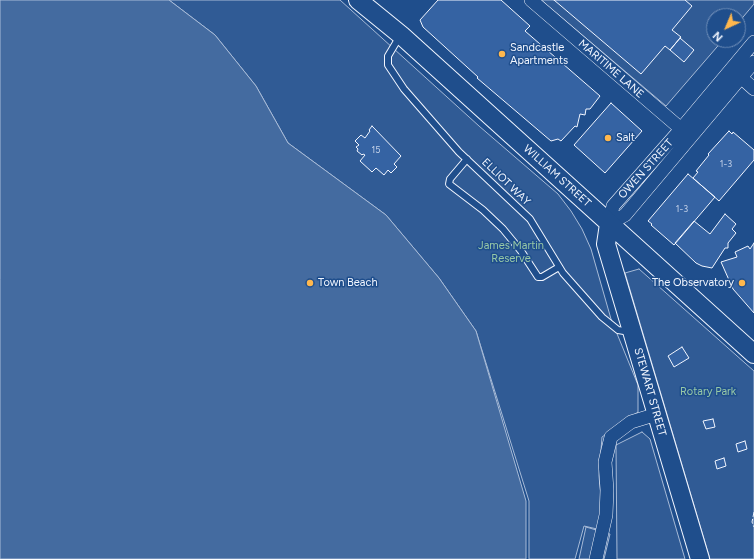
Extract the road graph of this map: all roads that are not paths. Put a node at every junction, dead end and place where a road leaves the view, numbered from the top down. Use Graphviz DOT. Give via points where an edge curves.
graph roads {
  1 [pos="358,0"];
  2 [pos="531,0"];
  3 [pos="401,35"];
  4 [pos="754,42"];
  5 [pos="754,62"];
  6 [pos="736,73"];
  7 [pos="754,89"];
  8 [pos="681,129"];
  9 [pos="691,138"];
  10 [pos="467,159"];
  11 [pos="609,224"];
  12 [pos="559,267"];
  13 [pos="633,333"];
  14 [pos="754,354"];
  15 [pos="657,414"];
  16 [pos="596,559"];
  17 [pos="700,559"];
  1 -- 3 [label="street, WILLIAM STREET"];
  2 -- 8 [label="street, MARITIME LANE"];
  3 -- 10 [label="lane, ELLIOT WAY" via="388,56 388,65 404,89"];
  3 -- 11 [label="street, WILLIAM STREET"];
  4 -- 6 [label="street, OWEN STREET"];
  5 -- 6 [label="street, OWEN STREET"];
  6 -- 7 [label="street"];
  6 -- 8 [label="street, OWEN STREET"];
  6 -- 9 [label="street, OWEN STREET"];
  8 -- 9 [label="street, MARITIME LANE"];
  8 -- 11 [label="street, OWEN STREET" via="613,206"];
  9 -- 11 [label="street, OWEN STREET" via="625,215"];
  10 -- 12 [label="lane, ELLIOT WAY" via="530,219"];
  10 -- 12 [label="lane" via="449,184 503,229 538,277"];
  11 -- 13 [label="street, STEWART STREET" via="606,244"];
  11 -- 14 [label="street, WILLIAM STREET"];
  12 -- 13 [label="lane, ELLIOT WAY" via="602,317 618,330"];
  13 -- 15 [label="street, STEWART STREET"];
  15 -- 16 [label="street" via="631,422 611,438 605,462 606,515"];
  15 -- 17 [label="street, STEWART STREET"];
}
